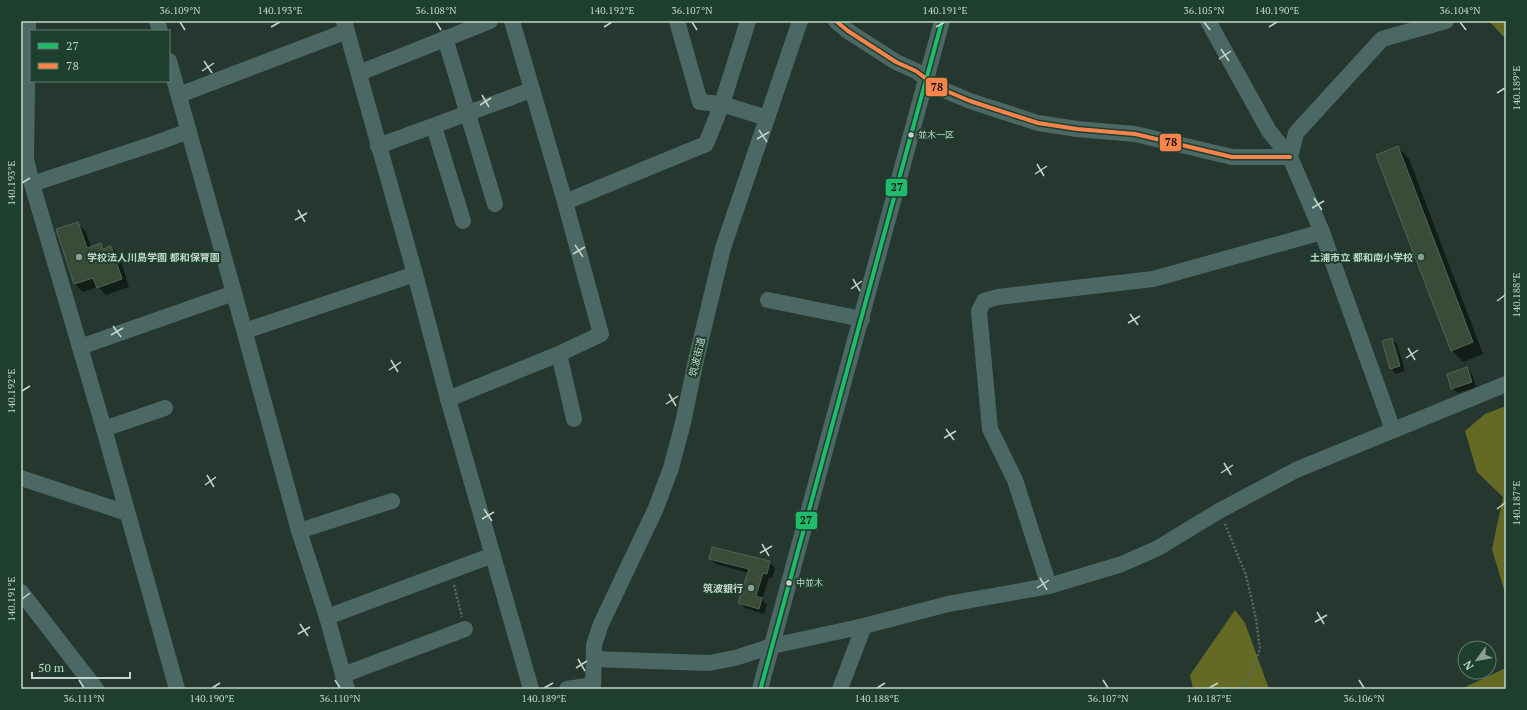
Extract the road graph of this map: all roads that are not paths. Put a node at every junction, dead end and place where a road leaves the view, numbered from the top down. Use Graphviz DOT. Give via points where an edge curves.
graph roads {
  1 [pos="28,21"];
  2 [pos="490,21"];
  3 [pos="512,21"];
  4 [pos="677,21"];
  5 [pos="748,21"];
  6 [pos="800,21"];
  7 [pos="836,21"];
  8 [pos="942,21"];
  9 [pos="1208,21"];
  10 [pos="1446,21"];
  11 [pos="345,26"];
  12 [pos="445,38"];
  13 [pos="170,65"];
  14 [pos="359,73"];
  15 [pos="926,78"];
  16 [pos="531,90"];
  17 [pos="179,95"];
  18 [pos="722,104"];
  19 [pos="468,114"];
  20 [pos="767,118"];
  21 [pos="434,127"];
  22 [pos="189,131"];
  23 [pos="378,146"];
  24 [pos="1290,157"];
  25 [pos="32,184"];
  26 [pos="565,202"];
  27 [pos="495,204"];
  28 [pos="463,221"];
  29 [pos="1322,232"];
  30 [pos="415,274"];
  31 [pos="234,293"];
  32 [pos="768,300"];
  33 [pos="862,319"];
  34 [pos="245,331"];
  35 [pos="80,347"];
  36 [pos="559,354"];
  37 [pos="1506,384"];
  38 [pos="448,399"];
  39 [pos="165,408"];
  40 [pos="574,419"];
  41 [pos="104,429"];
  42 [pos="1393,430"];
  43 [pos="21,478"];
  44 [pos="392,501"];
  45 [pos="127,512"];
  46 [pos="299,532"];
  47 [pos="493,555"];
  48 [pos="1049,586"];
  49 [pos="21,592"];
  50 [pos="327,617"];
  51 [pos="864,626"];
  52 [pos="465,629"];
  53 [pos="772,646"];
  54 [pos="594,658"];
  55 [pos="345,682"];
  56 [pos="593,687"];
  57 [pos="96,689"];
  58 [pos="177,689"];
  59 [pos="531,689"];
  60 [pos="567,689"];
  61 [pos="760,689"];
  62 [pos="840,689"];
  1 -- 25 [label="street" via="26,159"];
  2 -- 12 [label="street"];
  3 -- 16 [label="street"];
  4 -- 18 [label="street" via="700,102"];
  5 -- 18 [label="street"];
  6 -- 20 [label="street, 筑波街道"];
  7 -- 15 [label="street" via="890,58"];
  8 -- 15 [label="street"];
  9 -- 24 [label="street" via="1268,132"];
  10 -- 24 [label="street" via="1382,39 1296,133"];
  11 -- 14 [label="street"];
  11 -- 17 [label="street"];
  12 -- 14 [label="street"];
  12 -- 19 [label="street"];
  13 -- 17 [label="street"];
  14 -- 23 [label="street"];
  15 -- 24 [label="street" via="937,87 970,101 1038,124 1135,134 1232,157"];
  15 -- 33 [label="street"];
  16 -- 19 [label="street"];
  16 -- 26 [label="street"];
  17 -- 22 [label="street"];
  18 -- 20 [label="street"];
  18 -- 26 [label="street" via="706,144"];
  19 -- 21 [label="street"];
  19 -- 27 [label="street"];
  20 -- 54 [label="street, 筑波街道" via="723,248 671,468 656,508 601,624 594,645"];
  21 -- 23 [label="street"];
  21 -- 28 [label="street"];
  22 -- 25 [label="street"];
  22 -- 31 [label="street"];
  23 -- 30 [label="street"];
  24 -- 29 [label="street"];
  25 -- 35 [label="street"];
  26 -- 36 [label="street" via="601,334"];
  29 -- 42 [label="street"];
  29 -- 48 [label="street" via="1153,279 998,297 984,301 979,311 990,429 1015,480"];
  30 -- 34 [label="street"];
  30 -- 38 [label="street"];
  31 -- 34 [label="street"];
  31 -- 35 [label="street"];
  32 -- 33 [label="street"];
  33 -- 53 [label="street"];
  34 -- 46 [label="street"];
  35 -- 41 [label="street"];
  36 -- 38 [label="street"];
  36 -- 40 [label="street"];
  37 -- 42 [label="street"];
  38 -- 47 [label="street"];
  39 -- 41 [label="street"];
  41 -- 45 [label="street"];
  42 -- 48 [label="street" via="1296,470 1219,511 1158,548 1122,564"];
  43 -- 45 [label="street"];
  44 -- 46 [label="street"];
  45 -- 58 [label="street"];
  46 -- 50 [label="street"];
  47 -- 50 [label="street"];
  47 -- 59 [label="street"];
  48 -- 51 [label="street" via="948,604"];
  49 -- 57 [label="street"];
  50 -- 55 [label="street"];
  51 -- 53 [label="street"];
  51 -- 62 [label="street"];
  52 -- 55 [label="street"];
  53 -- 54 [label="street" via="709,663"];
  53 -- 61 [label="street"];
  54 -- 56 [label="street, 筑波街道"];
  56 -- 60 [label="street"];
}
